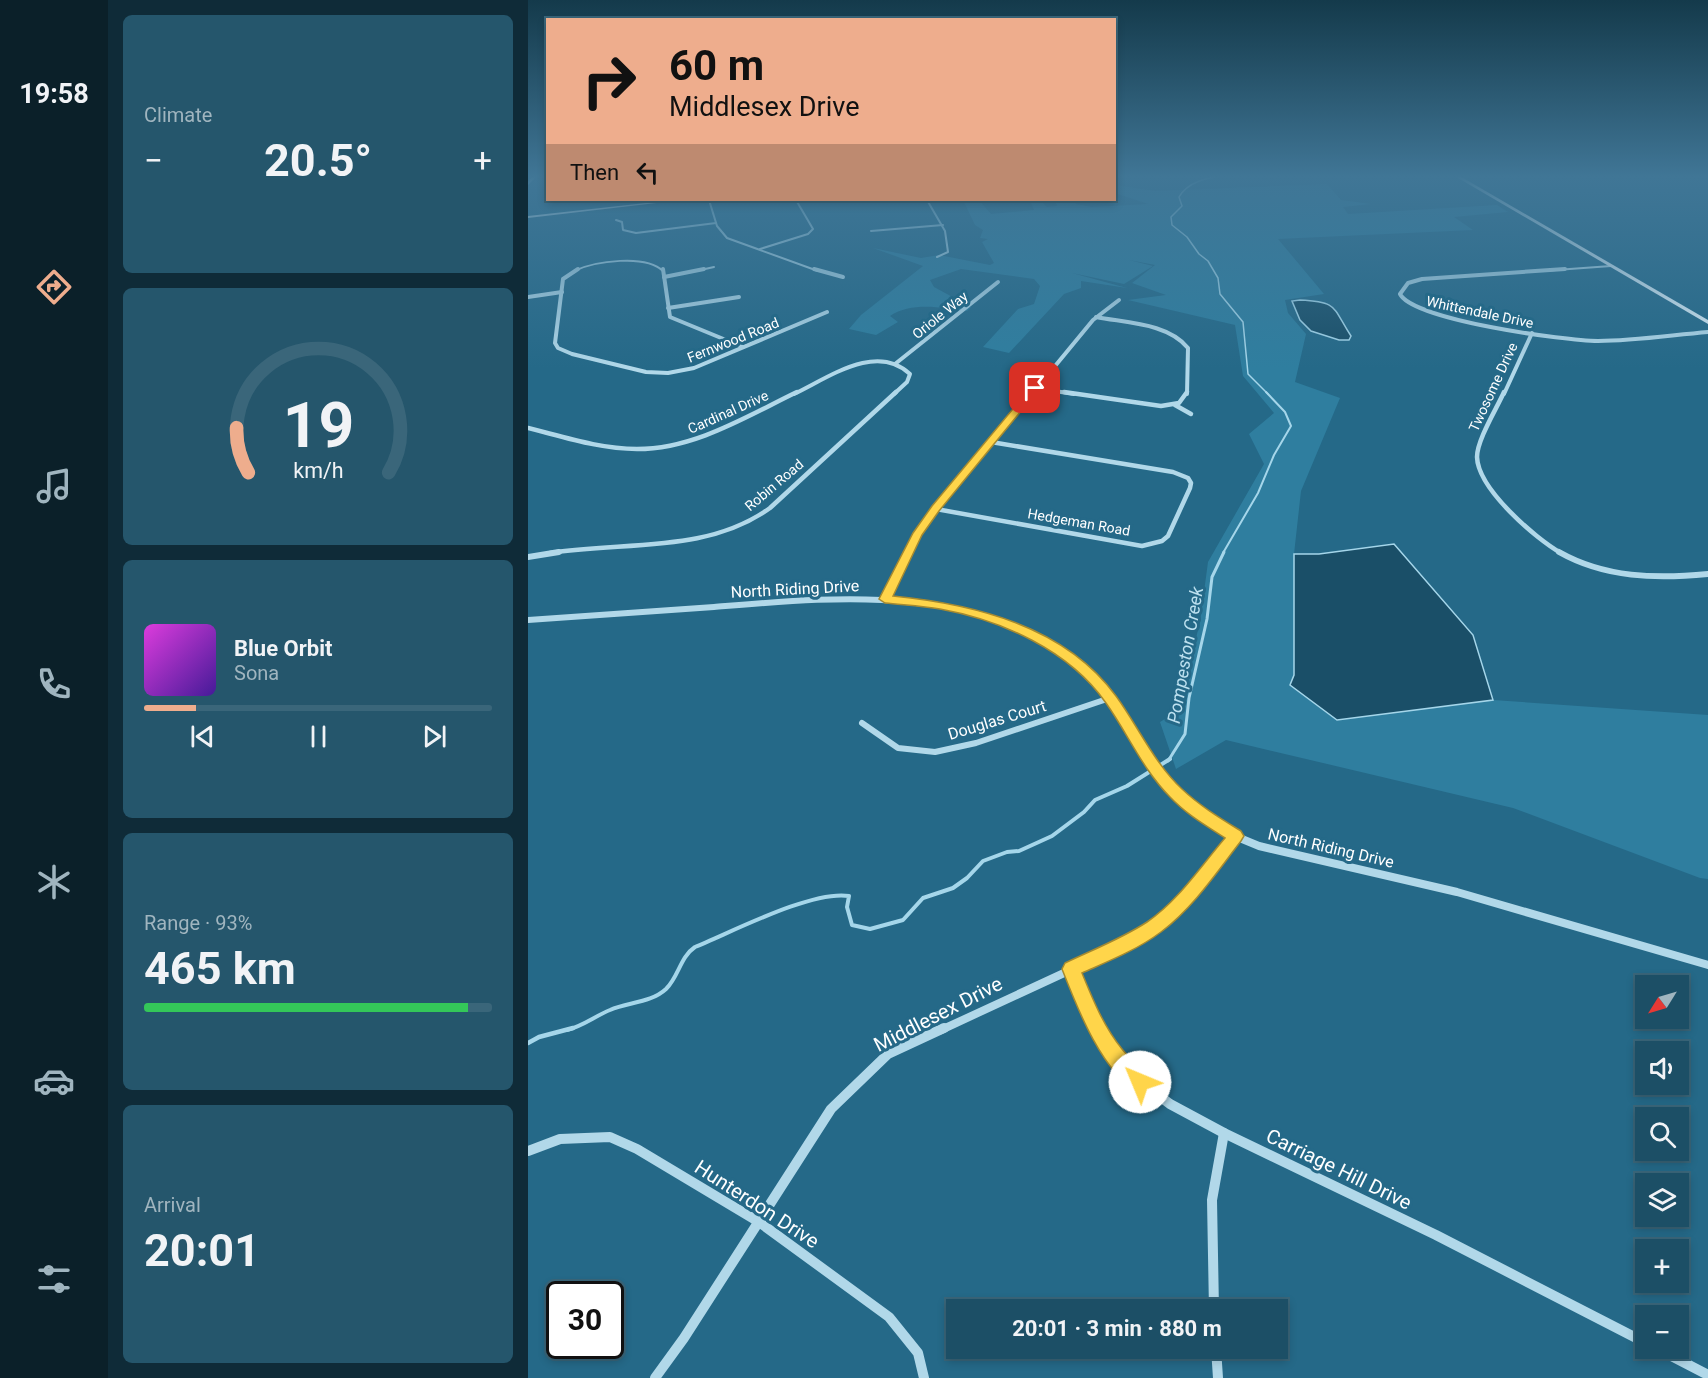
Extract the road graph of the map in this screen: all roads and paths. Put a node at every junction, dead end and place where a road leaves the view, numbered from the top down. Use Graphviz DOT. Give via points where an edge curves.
graph roads {
  1 [pos="730,239"];
  2 [pos="792,239"];
  3 [pos="948,239"];
  4 [pos="1565,239"];
  5 [pos="759,250"];
  6 [pos="937,257"];
  7 [pos="1611,266"];
  8 [pos="714,267"];
  9 [pos="664,277"];
  10 [pos="843,277"];
  11 [pos="998,282"];
  12 [pos="562,292"];
  13 [pos="528,297"];
  14 [pos="739,297"];
  15 [pos="1119,300"];
  16 [pos="668,308"];
  17 [pos="827,312"];
  18 [pos="1096,317"];
  19 [pos="1708,322"];
  20 [pos="1708,332"];
  21 [pos="1532,333"];
  22 [pos="743,347"];
  23 [pos="894,364"];
  24 [pos="1035,388"];
  25 [pos="1175,405"];
  26 [pos="1191,414"];
  27 [pos="528,428"];
  28 [pos="991,442"];
  29 [pos="936,509"];
  30 [pos="528,557"];
  31 [pos="1708,574"];
  32 [pos="885,599"];
  33 [pos="528,620"];
  34 [pos="1110,698"];
  35 [pos="862,723"];
  36 [pos="1236,836"];
  37 [pos="1708,965"];
  38 [pos="1071,969"];
  39 [pos="1224,1133"];
  40 [pos="528,1151"];
  41 [pos="759,1222"];
  42 [pos="1213,1299"];
  43 [pos="1635,1337"];
  44 [pos="1217,1359"];
  45 [pos="1677,1359"];
  46 [pos="1708,1375"];
  47 [pos="655,1378"];
  48 [pos="924,1378"];
  49 [pos="1218,1378"];
  1 -- 5 [label="street"];
  2 -- 5 [label="street"];
  3 -- 6 [label="street" via="949,250"];
  4 -- 7 [label="main road"];
  5 -- 10 [label="street"];
  7 -- 19 [label="main road"];
  7 -- 21 [label="street, Whittendale Drive" via="1431,278 1410,282 1401,291 1403,300 1420,310"];
  8 -- 9 [label="street"];
  9 -- 12 [label="street" via="663,269 657,265 614,262 571,271 563,279"];
  9 -- 16 [label="street"];
  11 -- 23 [label="street, Oriole Way"];
  12 -- 13 [label="street"];
  12 -- 22 [label="street, Fernwood Road" via="555,343 572,354 646,372 668,373 694,368"];
  14 -- 16 [label="street"];
  15 -- 18 [label="street"];
  16 -- 22 [label="street" via="676,321"];
  17 -- 22 [label="street, Fernwood Road"];
  18 -- 24 [label="street"];
  18 -- 25 [label="street" via="1161,331 1185,342 1187,395"];
  20 -- 21 [label="street, Whittendale Drive" via="1587,341"];
  21 -- 31 [label="street, Twosome Drive" via="1478,449 1477,464 1484,479 1530,531 1580,562 1647,577"];
  23 -- 27 [label="street, Cardinal Drive" via="861,362 707,435 657,449 616,449"];
  23 -- 30 [label="street, Robin Road" via="910,374 907,382 752,521 697,540 576,549"];
  24 -- 25 [label="street"];
  24 -- 28 [label="street"];
  25 -- 26 [label="street"];
  28 -- 29 [label="street"];
  28 -- 29 [label="street, Hedgeman Road" via="1173,472 1188,478 1190,488 1168,536 1142,546"];
  29 -- 32 [label="street" via="917,535"];
  32 -- 33 [label="street, North Riding Drive"];
  32 -- 34 [label="street, North Riding Drive" via="972,612 1024,630 1068,657"];
  34 -- 35 [label="street, Douglas Court" via="976,743 935,752 898,748"];
  34 -- 36 [label="street, North Riding Drive" via="1174,792 1196,812"];
  36 -- 37 [label="street, North Riding Drive" via="1285,854 1352,866 1516,908"];
  36 -- 38 [label="street, Middlesex Drive" via="1186,897 1155,926 1131,942"];
  38 -- 39 [label="street, Carriage Hill Drive" via="1091,1017 1116,1056 1140,1082 1170,1104"];
  38 -- 41 [label="street, Middlesex Drive" via="888,1054 831,1109"];
  39 -- 42 [label="street" via="1214,1168 1209,1215"];
  39 -- 43 [label="street, Carriage Hill Drive" via="1436,1235"];
  40 -- 41 [label="street, Hunterdon Drive" via="560,1139 609,1137 637,1149"];
  41 -- 47 [label="street, Middlesex Drive"];
  41 -- 48 [label="street, Hunterdon Drive" via="889,1317 918,1353"];
  44 -- 49 [label="street"];
  45 -- 46 [label="street"];
}
